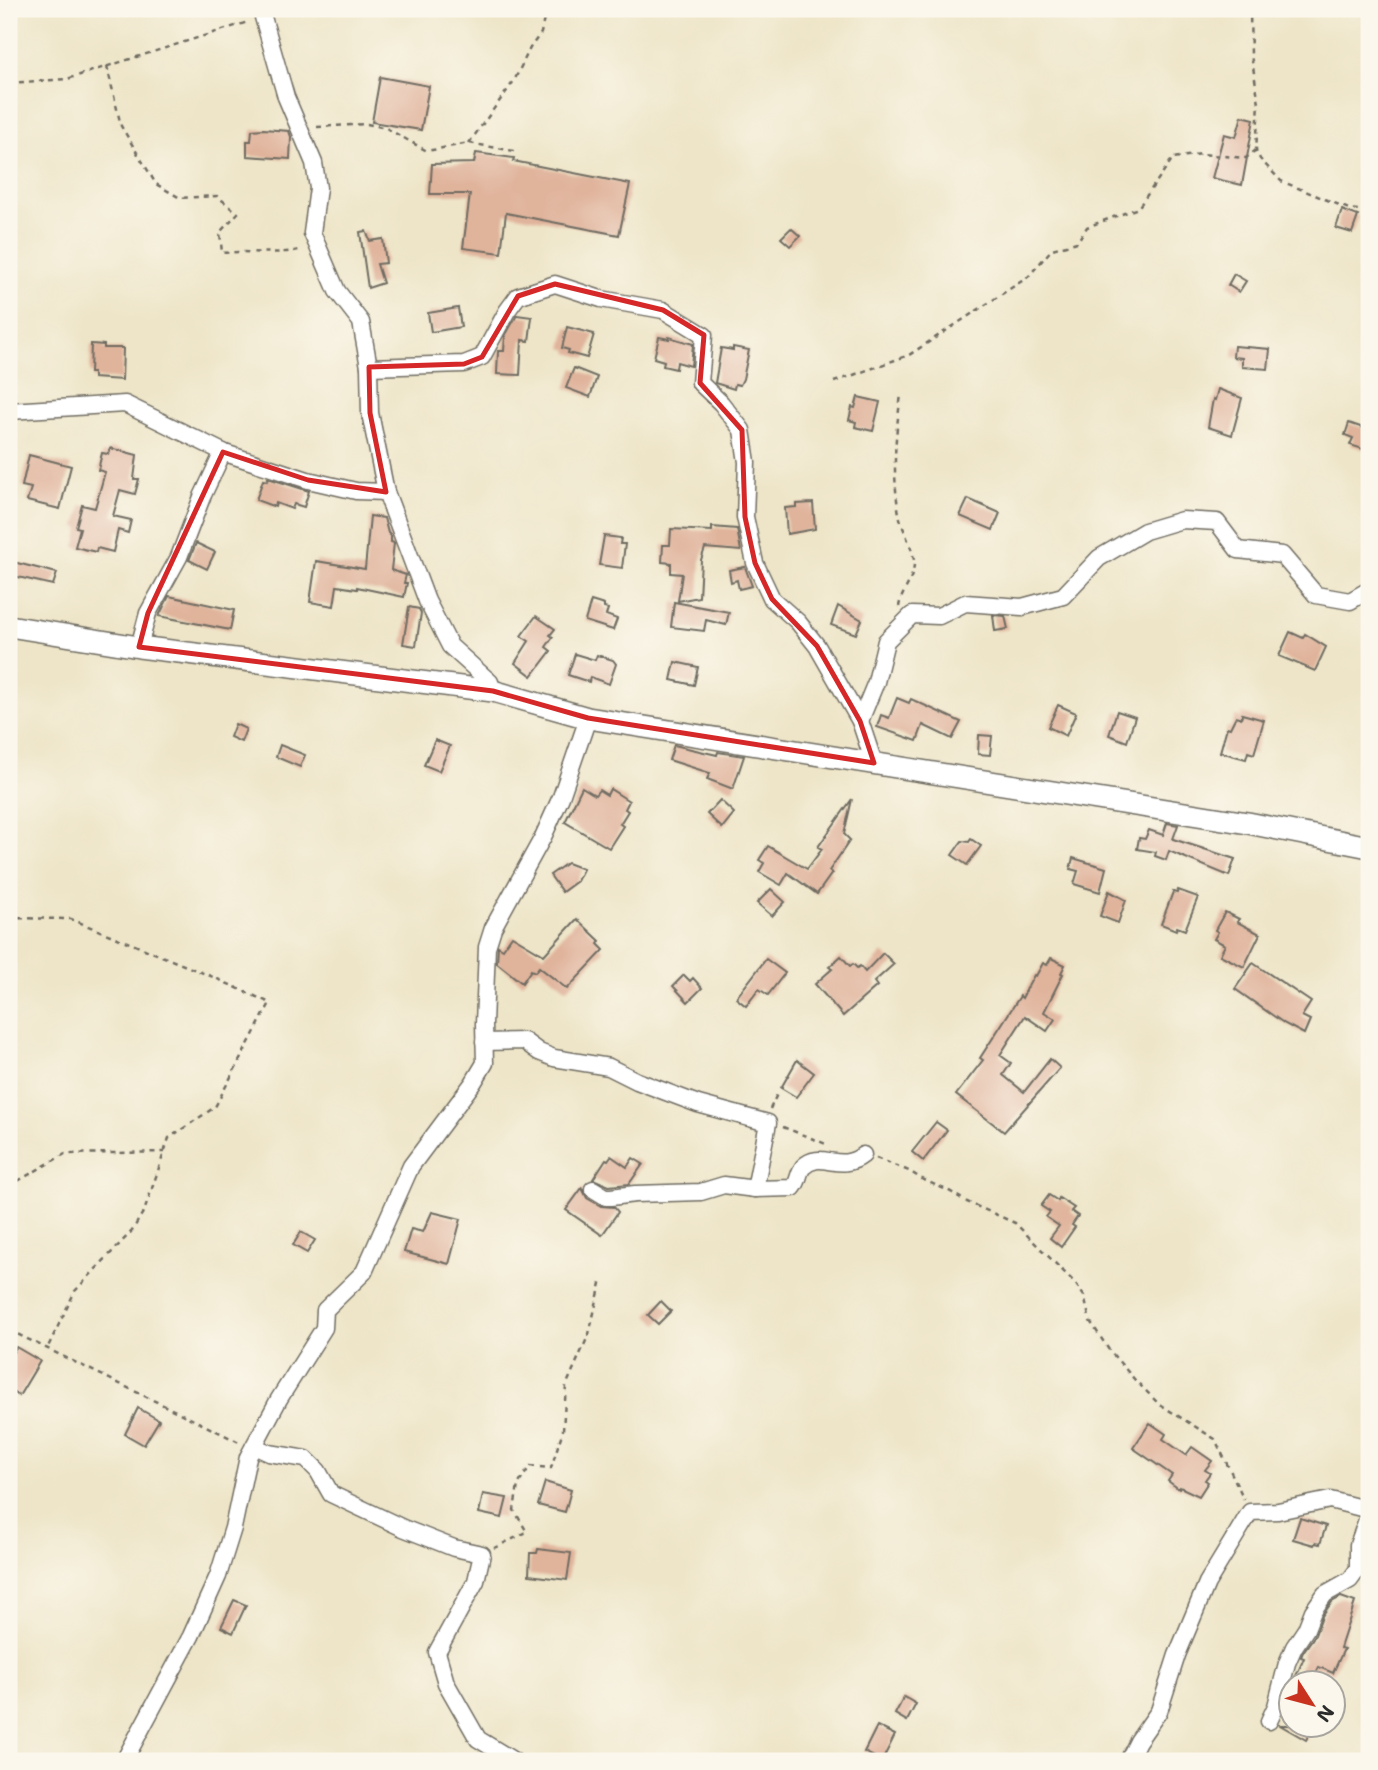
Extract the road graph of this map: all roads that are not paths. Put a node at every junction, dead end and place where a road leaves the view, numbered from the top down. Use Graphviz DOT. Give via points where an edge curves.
graph roads {
  1 [pos="263,17"];
  2 [pos="369,367"];
  3 [pos="9,411"];
  4 [pos="223,452"];
  5 [pos="386,492"];
  6 [pos="1369,590"];
  7 [pos="9,626"];
  8 [pos="139,647"];
  9 [pos="493,691"];
  10 [pos="588,718"];
  11 [pos="860,721"];
  12 [pos="874,764"];
  13 [pos="1369,847"];
  14 [pos="484,1042"];
  15 [pos="863,1154"];
  16 [pos="593,1189"];
  17 [pos="755,1189"];
  18 [pos="254,1446"];
  19 [pos="1369,1512"];
  20 [pos="1269,1721"];
  21 [pos="124,1761"];
  22 [pos="514,1761"];
  23 [pos="1128,1761"];
  1 -- 2 [label="street" via="286,97 314,163 318,188 312,233 337,291 361,322"];
  2 -- 5 [label="street" via="370,413"];
  2 -- 11 [label="street" via="464,364 482,357 518,296 555,284 601,299 663,310 704,335 700,383 742,430 747,462 745,517 755,563 772,599 817,646"];
  3 -- 4 [label="street" via="125,404"];
  4 -- 5 [label="street" via="308,480 356,491"];
  4 -- 8 [label="street" via="179,557 148,614"];
  5 -- 9 [label="street" via="444,635 490,682"];
  6 -- 11 [label="street" via="1350,601 1316,595 1282,555 1238,550 1217,522 1182,520 1145,531 1099,558 1063,596 1023,607 965,603 939,616 912,615 886,641"];
  7 -- 8 [label="street"];
  8 -- 9 [label="street"];
  9 -- 10 [label="street"];
  10 -- 12 [label="street"];
  10 -- 14 [label="street" via="561,797 493,928 487,947"];
  11 -- 12 [label="street"];
  12 -- 13 [label="street" via="1248,823"];
  14 -- 17 [label="street" via="524,1041 554,1058 610,1067 698,1104 768,1123"];
  14 -- 18 [label="street" via="485,1063 480,1073 411,1166 364,1272 325,1310 324,1328"];
  15 -- 17 [label="street" via="846,1164 810,1163 793,1188"];
  16 -- 17 [label="street" via="611,1198 701,1192 724,1185"];
  18 -- 21 [label="street" via="218,1576"];
  18 -- 22 [label="street" via="306,1459 331,1494 416,1533 482,1554 476,1581 437,1652 446,1683 478,1739"];
  19 -- 20 [label="street" via="1358,1545 1358,1569 1350,1580 1325,1594 1313,1611 1287,1663"];
  19 -- 23 [label="street" via="1330,1500 1278,1511 1250,1511 1207,1583 1159,1711"];
}
